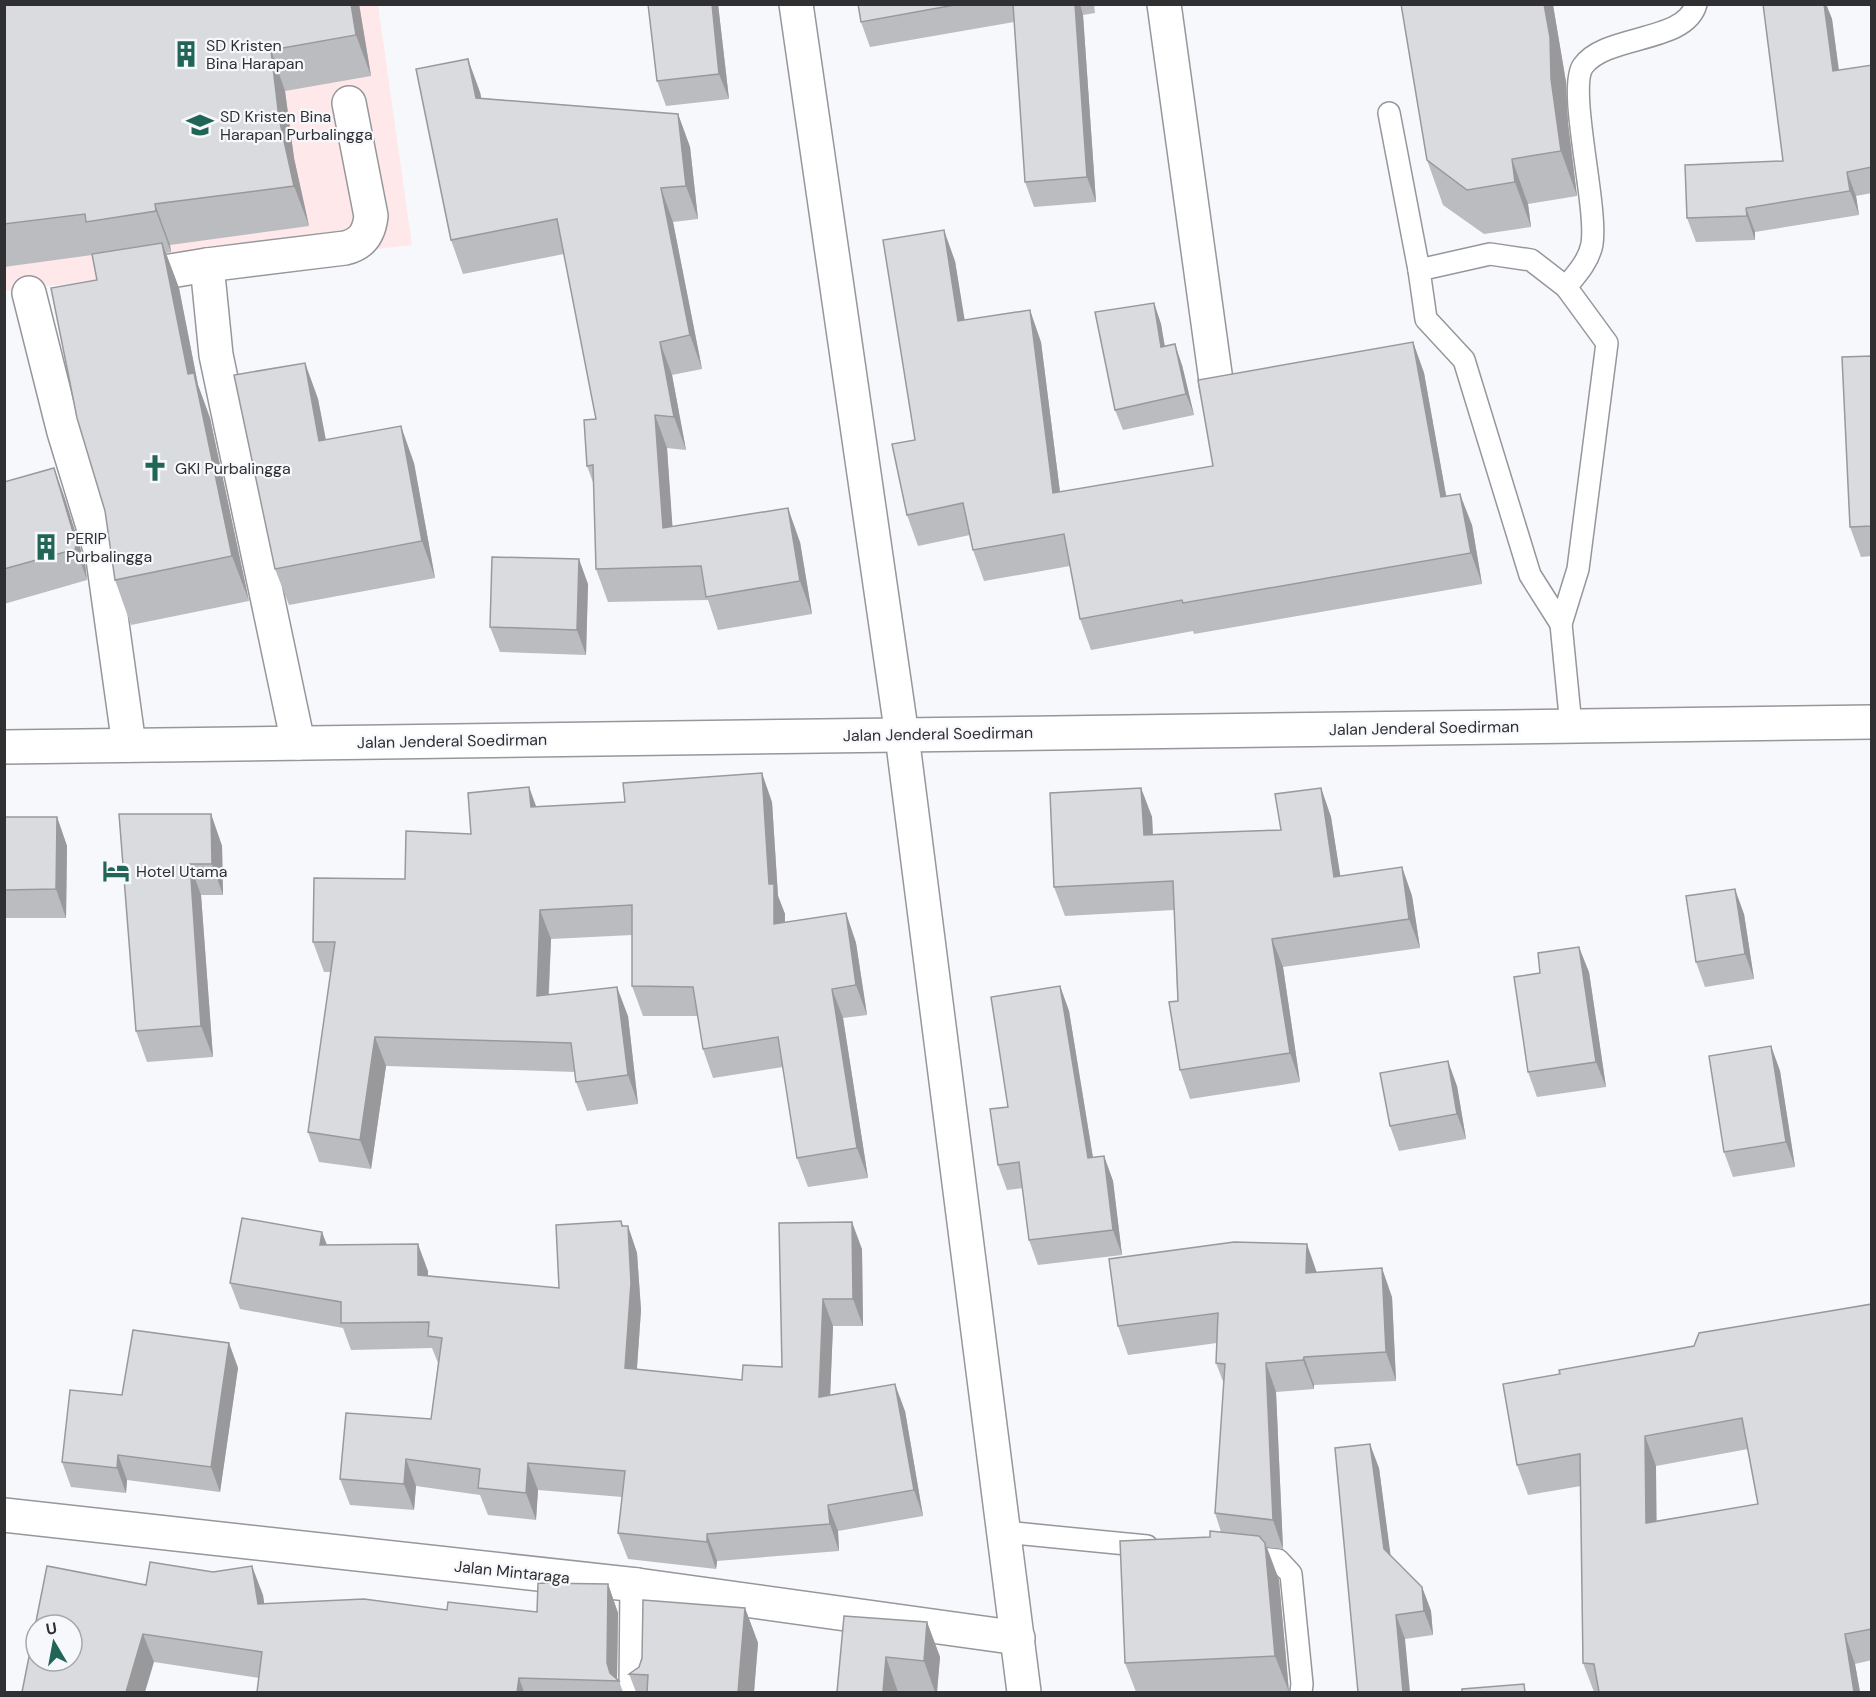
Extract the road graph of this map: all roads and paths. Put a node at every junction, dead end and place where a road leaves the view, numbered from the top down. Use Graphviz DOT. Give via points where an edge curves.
graph roads {
  1 [pos="796,4"];
  2 [pos="1164,4"];
  3 [pos="1696,4"];
  4 [pos="349,103"];
  5 [pos="1389,113"];
  6 [pos="207,265"];
  7 [pos="1419,270"];
  8 [pos="97,283"];
  9 [pos="1566,287"];
  10 [pos="63,288"];
  11 [pos="17,295"];
  12 [pos="1217,388"];
  13 [pos="1561,624"];
  14 [pos="1872,722"];
  15 [pos="1571,726"];
  16 [pos="902,736"];
  17 [pos="298,743"];
  18 [pos="129,745"];
  19 [pos="4,747"];
  20 [pos="4,1515"];
  21 [pos="1004,1532"];
  22 [pos="1171,1549"];
  23 [pos="1219,1553"];
  24 [pos="637,1585"];
  25 [pos="1018,1638"];
  26 [pos="636,1692"];
  27 [pos="1024,1692"];
  28 [pos="1301,1692"];
  1 -- 16 [label="street"];
  2 -- 12 [label="street"];
  3 -- 9 [label="lane" via="1686,22 1593,56 1582,68 1578,95 1592,203 1592,245 1583,266"];
  4 -- 6 [label="street" via="371,216 364,238 356,246"];
  5 -- 7 [label="lane"];
  6 -- 8 [label="street"];
  6 -- 17 [label="street" via="216,355"];
  7 -- 9 [label="lane" via="1490,254 1531,260"];
  7 -- 13 [label="lane" via="1426,319 1464,360 1530,575"];
  9 -- 13 [label="lane" via="1606,343 1578,569"];
  10 -- 11 [label="street"];
  11 -- 18 [label="street" via="103,559"];
  13 -- 15 [label="lane"];
  14 -- 15 [label="street, Jalan Jenderal Soedirman"];
  15 -- 16 [label="street, Jalan Jenderal Soedirman"];
  16 -- 17 [label="street, Jalan Jenderal Soedirman"];
  16 -- 21 [label="street"];
  17 -- 18 [label="street, Jalan Jenderal Soedirman"];
  18 -- 19 [label="street, Jalan Jenderal Soedirman"];
  20 -- 24 [label="street, Jalan Mintaraga"];
  21 -- 22 [label="lane"];
  21 -- 25 [label="street"];
  23 -- 28 [label="lane" via="1278,1560 1291,1574"];
  24 -- 25 [label="street, Jalan Mintaraga"];
  24 -- 26 [label="street"];
  25 -- 27 [label="street"];
}
